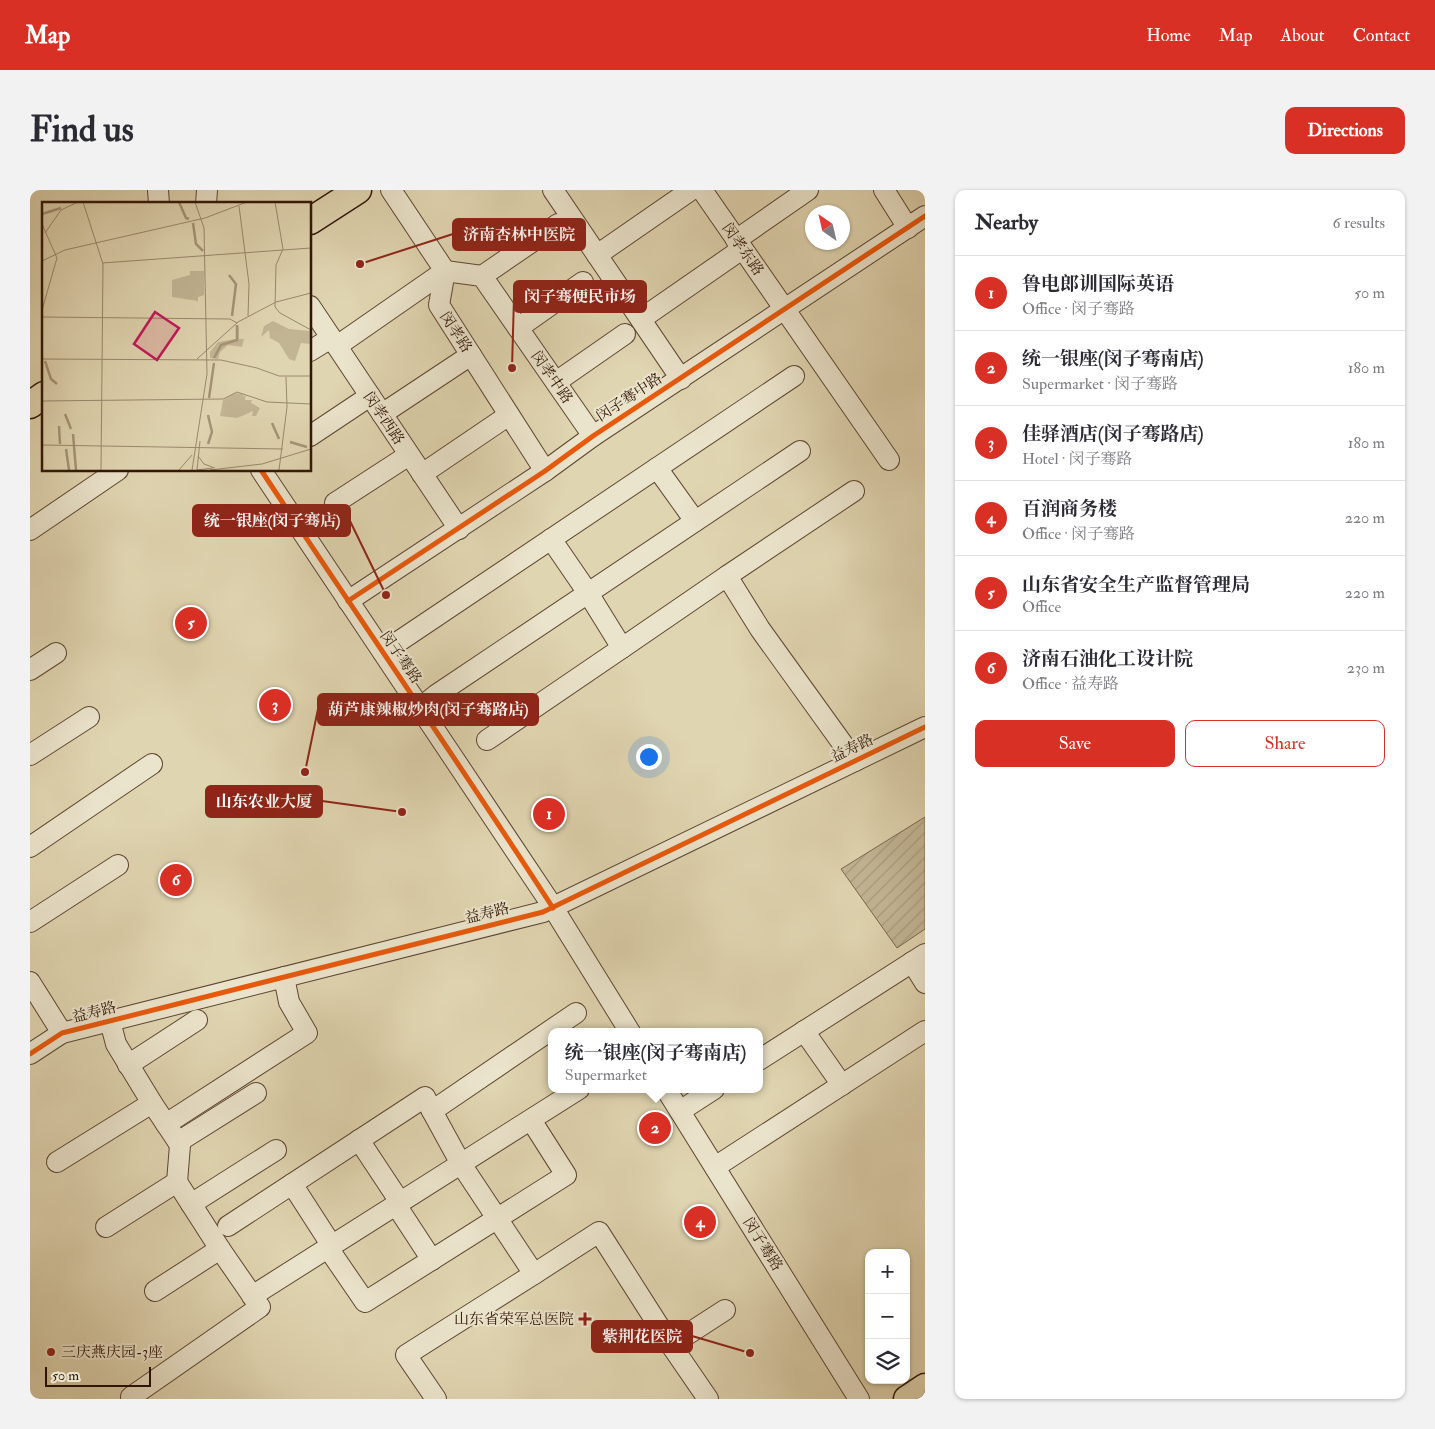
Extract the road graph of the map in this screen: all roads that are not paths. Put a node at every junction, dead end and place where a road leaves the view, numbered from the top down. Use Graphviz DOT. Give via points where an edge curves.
graph roads {
  1 [pos="358,190"];
  2 [pos="390,190"];
  3 [pos="553,190"];
  4 [pos="691,190"];
  5 [pos="702,190"];
  6 [pos="808,190"];
  7 [pos="884,190"];
  8 [pos="925,216"];
  9 [pos="311,220"];
  10 [pos="558,224"];
  11 [pos="908,228"];
  12 [pos="739,244"];
  13 [pos="597,255"];
  14 [pos="445,271"];
  15 [pos="482,276"];
  16 [pos="583,282"];
  17 [pos="311,308"];
  18 [pos="784,309"];
  19 [pos="641,320"];
  20 [pos="518,328"];
  21 [pos="625,334"];
  22 [pos="334,342"];
  23 [pos="311,351"];
  24 [pos="470,355"];
  25 [pos="794,376"];
  26 [pos="681,379"];
  27 [pos="556,382"];
  28 [pos="370,396"];
  29 [pos="42,397"];
  30 [pos="30,405"];
  31 [pos="382,414"];
  32 [pos="510,415"];
  33 [pos="311,435"];
  34 [pos="593,436"];
  35 [pos="800,450"];
  36 [pos="409,455"];
  37 [pos="888,460"];
  38 [pos="657,468"];
  39 [pos="117,471"];
  40 [pos="262,471"];
  41 [pos="545,471"];
  42 [pos="422,474"];
  43 [pos="854,491"];
  44 [pos="335,503"];
  45 [pos="695,521"];
  46 [pos="459,529"];
  47 [pos="30,530"];
  48 [pos="551,540"];
  49 [pos="727,576"];
  50 [pos="588,593"];
  51 [pos="348,601"];
  52 [pos="622,648"];
  53 [pos="383,652"];
  54 [pos="56,653"];
  55 [pos="30,670"];
  56 [pos="421,707"];
  57 [pos="89,717"];
  58 [pos="925,726"];
  59 [pos="487,740"];
  60 [pos="30,755"];
  61 [pos="855,761"];
  62 [pos="152,764"];
  63 [pos="30,846"];
  64 [pos="118,866"];
  65 [pos="554,908"];
  66 [pos="30,922"];
  67 [pos="918,958"];
  68 [pos="284,977"];
  69 [pos="30,982"];
  70 [pos="925,982"];
  71 [pos="576,1013"];
  72 [pos="197,1020"];
  73 [pos="110,1021"];
  74 [pos="554,1028"];
  75 [pos="628,1028"];
  76 [pos="804,1031"];
  77 [pos="925,1031"];
  78 [pos="548,1032"];
  79 [pos="62,1033"];
  80 [pos="30,1054"];
  81 [pos="763,1057"];
  82 [pos="128,1065"];
  83 [pos="842,1085"];
  84 [pos="573,1093"];
  85 [pos="669,1093"];
  86 [pos="708,1093"];
  87 [pos="256,1094"];
  88 [pos="152,1103"];
  89 [pos="432,1111"];
  90 [pos="680,1111"];
  91 [pos="531,1120"];
  92 [pos="166,1124"];
  93 [pos="359,1140"];
  94 [pos="178,1142"];
  95 [pos="276,1150"];
  96 [pos="57,1162"];
  97 [pos="461,1164"];
  98 [pos="714,1167"];
  99 [pos="177,1182"];
  100 [pos="292,1184"];
  101 [pos="191,1204"];
  102 [pos="398,1204"];
  103 [pos="497,1220"];
  104 [pos="228,1226"];
  105 [pos="106,1227"];
  106 [pos="330,1247"];
  107 [pos="220,1249"];
  108 [pos="432,1260"];
  109 [pos="534,1274"];
  110 [pos="155,1291"];
  111 [pos="252,1296"];
  112 [pos="725,1310"];
  113 [pos="672,1345"];
  114 [pos="131,1398"];
  115 [pos="436,1399"];
  116 [pos="708,1399"];
  117 [pos="859,1399"];
  1 -- 9 [label="main road"];
  2 -- 14 [label="street"];
  3 -- 13 [label="street"];
  4 -- 13 [label="street"];
  5 -- 12 [label="street, 闵孝东路"];
  6 -- 12 [label="street"];
  7 -- 11 [label="street"];
  8 -- 11 [label="street, 闵子骞中路"];
  10 -- 15 [label="street"];
  11 -- 18 [label="street, 闵子骞中路"];
  12 -- 18 [label="street, 闵孝东路"];
  12 -- 19 [label="street"];
  13 -- 19 [label="street"];
  14 -- 15 [label="street"];
  14 -- 22 [label="street"];
  14 -- 24 [label="street, 闵孝路" via="439,306"];
  15 -- 20 [label="street, 闵孝中路"];
  16 -- 20 [label="street"];
  17 -- 22 [label="street, 闵孝西路"];
  18 -- 26 [label="street, 闵子骞中路"];
  18 -- 37 [label="street, 闵孝东路"];
  19 -- 26 [label="street"];
  20 -- 27 [label="street, 闵孝中路"];
  21 -- 27 [label="street"];
  22 -- 23 [label="street"];
  22 -- 28 [label="street, 闵孝西路"];
  24 -- 31 [label="street"];
  24 -- 32 [label="street, 闵孝路"];
  25 -- 38 [label="street"];
  26 -- 34 [label="street, 闵子骞中路"];
  27 -- 34 [label="street, 闵孝中路"];
  28 -- 31 [label="street, 闵孝西路"];
  28 -- 33 [label="street"];
  29 -- 30 [label="main road"];
  31 -- 36 [label="street, 闵孝西路"];
  32 -- 41 [label="street, 闵孝路"];
  32 -- 42 [label="street"];
  34 -- 41 [label="street, 闵子骞中路"];
  35 -- 45 [label="street"];
  36 -- 42 [label="street, 闵孝西路"];
  36 -- 44 [label="street"];
  38 -- 45 [label="street"];
  38 -- 48 [label="street"];
  39 -- 47 [label="street"];
  40 -- 51 [label="street, 闵子骞路"];
  41 -- 46 [label="street, 闵子骞中路"];
  42 -- 46 [label="street, 闵孝西路"];
  43 -- 49 [label="street"];
  45 -- 50 [label="street"];
  46 -- 51 [label="street, 闵子骞中路"];
  48 -- 50 [label="street"];
  48 -- 53 [label="street"];
  49 -- 52 [label="street"];
  49 -- 61 [label="street" via="760,629"];
  50 -- 52 [label="street"];
  50 -- 56 [label="street"];
  51 -- 53 [label="street, 闵子骞路"];
  52 -- 59 [label="street"];
  53 -- 56 [label="street, 闵子骞路"];
  54 -- 55 [label="street"];
  56 -- 65 [label="street, 闵子骞路"];
  57 -- 60 [label="street"];
  58 -- 61 [label="street, 益寿路"];
  61 -- 65 [label="street, 益寿路"];
  62 -- 63 [label="street"];
  64 -- 66 [label="street"];
  65 -- 68 [label="street, 益寿路"];
  65 -- 75 [label="street, 闵子骞路"];
  67 -- 70 [label="street"];
  67 -- 76 [label="street"];
  68 -- 73 [label="street, 益寿路"];
  68 -- 92 [label="street" via="289,1002 307,1033"];
  69 -- 79 [label="street"];
  71 -- 74 [label="street"];
  72 -- 82 [label="street"];
  73 -- 79 [label="street, 益寿路"];
  73 -- 82 [label="street" via="116,1044"];
  76 -- 81 [label="street"];
  76 -- 83 [label="street"];
  77 -- 83 [label="street"];
  78 -- 89 [label="street"];
  79 -- 80 [label="street, 益寿路"];
  82 -- 88 [label="street"];
  83 -- 98 [label="street"];
  84 -- 91 [label="street"];
  85 -- 90 [label="street, 闵子骞路"];
  86 -- 90 [label="street"];
  87 -- 94 [label="street"];
  88 -- 92 [label="street"];
  88 -- 96 [label="street"];
  89 -- 93 [label="street" via="424,1097"];
  89 -- 97 [label="street"];
  90 -- 98 [label="street, 闵子骞路"];
  91 -- 97 [label="street"];
  91 -- 103 [label="street" via="566,1176"];
  92 -- 94 [label="street"];
  93 -- 100 [label="street"];
  93 -- 102 [label="street"];
  94 -- 99 [label="street"];
  95 -- 101 [label="street"];
  97 -- 102 [label="street"];
  97 -- 103 [label="street"];
  98 -- 117 [label="street, 闵子骞路"];
  99 -- 101 [label="street"];
  99 -- 105 [label="street"];
  100 -- 104 [label="street"];
  100 -- 106 [label="street"];
  101 -- 107 [label="street"];
  102 -- 106 [label="street"];
  102 -- 108 [label="street"];
  103 -- 108 [label="street"];
  103 -- 109 [label="street"];
  106 -- 108 [label="street" via="365,1302"];
  106 -- 111 [label="street"];
  107 -- 110 [label="street"];
  107 -- 111 [label="street"];
  109 -- 113 [label="street" via="599,1232"];
  109 -- 115 [label="street" via="406,1355"];
  111 -- 114 [label="street" via="260,1307"];
  112 -- 113 [label="street"];
  113 -- 116 [label="street"];
}
